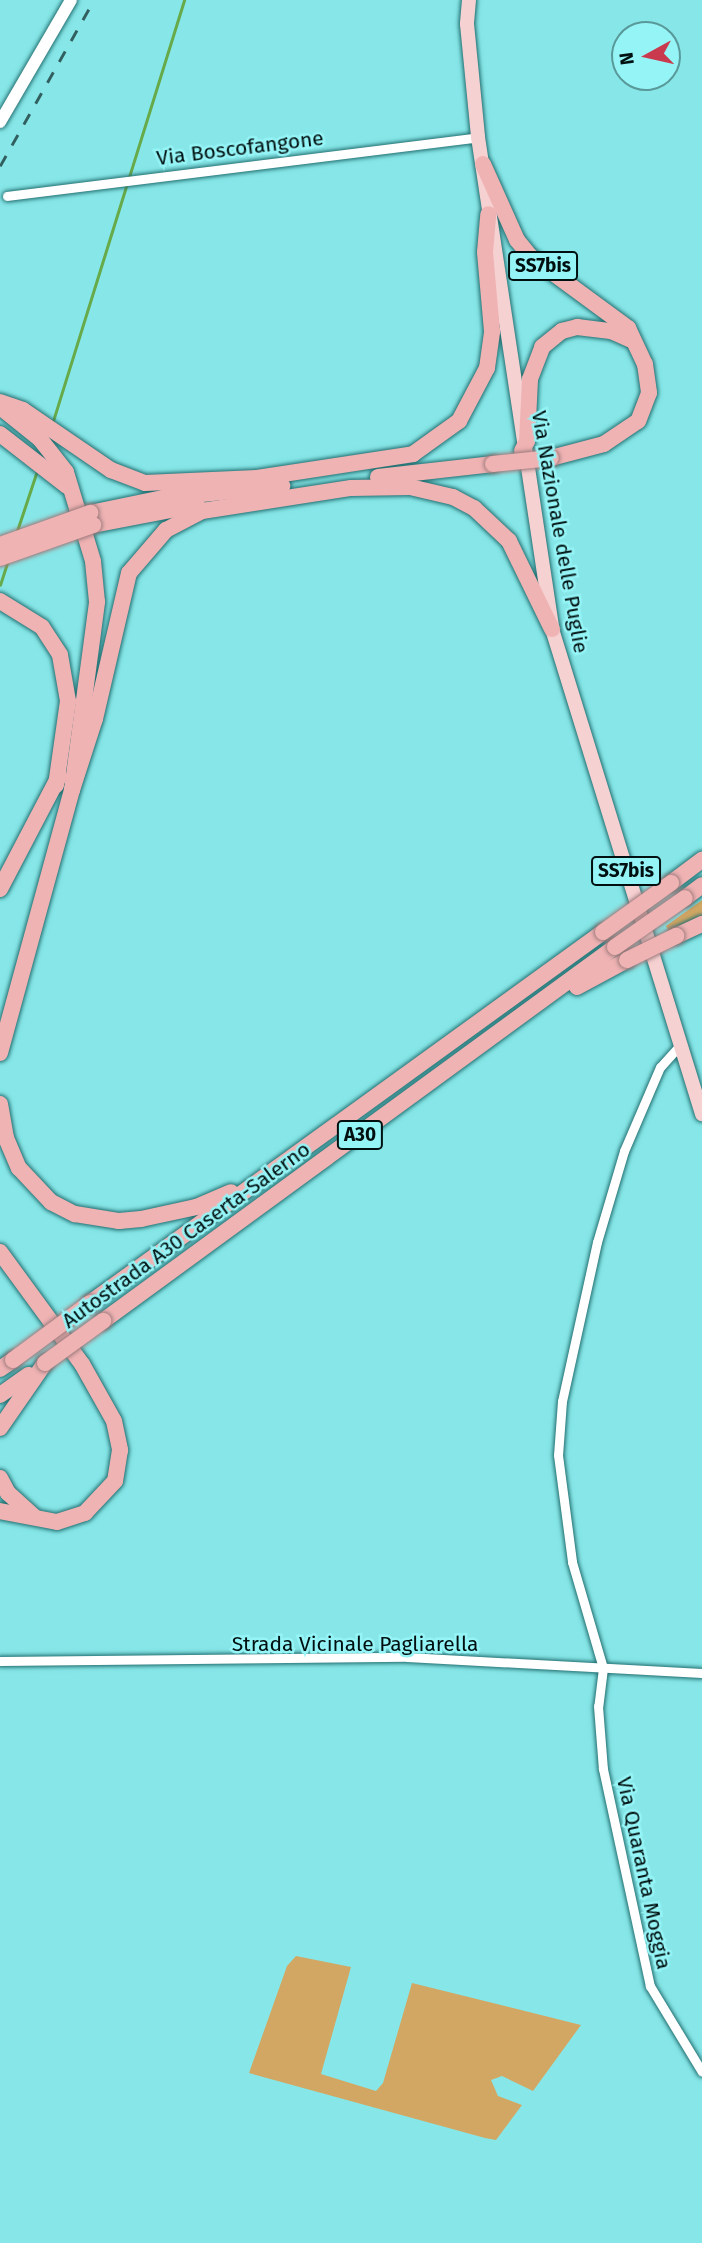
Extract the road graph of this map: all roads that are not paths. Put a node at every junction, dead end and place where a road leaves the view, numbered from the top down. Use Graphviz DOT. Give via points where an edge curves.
graph roads {
  1 [pos="71,0"];
  2 [pos="463,0"];
  3 [pos="469,0"];
  4 [pos="467,24"];
  5 [pos="0,122"];
  6 [pos="478,137"];
  7 [pos="483,164"];
  8 [pos="7,196"];
  9 [pos="488,214"];
  10 [pos="635,343"];
  11 [pos="0,401"];
  12 [pos="0,408"];
  13 [pos="21,415"];
  14 [pos="3,435"];
  15 [pos="522,450"];
  16 [pos="48,457"];
  17 [pos="394,477"];
  18 [pos="257,478"];
  19 [pos="351,488"];
  20 [pos="163,498"];
  21 [pos="261,500"];
  22 [pos="87,516"];
  23 [pos="0,545"];
  24 [pos="0,558"];
  25 [pos="0,601"];
  26 [pos="552,629"];
  27 [pos="81,707"];
  28 [pos="56,785"];
  29 [pos="72,790"];
  30 [pos="702,860"];
  31 [pos="702,885"];
  32 [pos="0,889"];
  33 [pos="702,924"];
  34 [pos="621,953"];
  35 [pos="10,1007"];
  36 [pos="0,1023"];
  37 [pos="681,1044"];
  38 [pos="0,1052"];
  39 [pos="0,1104"];
  40 [pos="702,1114"];
  41 [pos="262,1178"];
  42 [pos="0,1252"];
  43 [pos="45,1363"];
  44 [pos="6,1364"];
  45 [pos="0,1395"];
  46 [pos="0,1428"];
  47 [pos="0,1478"];
  48 [pos="0,1511"];
  49 [pos="40,1520"];
  50 [pos="0,1661"];
  51 [pos="603,1668"];
  52 [pos="702,1672"];
  53 [pos="702,2072"];
  1 -- 5 [label="street"];
  2 -- 4 [label="street, Via Nazionale delle Puglie"];
  3 -- 4 [label="main road, Via Nazionale delle Puglie / SS7bis"];
  4 -- 6 [label="main road, Via Nazionale delle Puglie / SS7bis"];
  6 -- 7 [label="main road, Via Nazionale delle Puglie / SS7bis"];
  6 -- 8 [label="street, Via Boscofangone"];
  7 -- 9 [label="main road, Via Nazionale delle Puglie / SS7bis"];
  7 -- 10 [label="highway, SS7bis" via="504,218 530,256 607,310 628,328"];
  9 -- 15 [label="main road, Via Nazionale delle Puglie / SS7bis"];
  9 -- 18 [label="highway, SS7bis" via="491,348 482,382 459,421 428,447 394,460"];
  10 -- 15 [label="highway, SS7bis" via="611,331 577,327 562,331 542,347 530,379 527,441"];
  10 -- 17 [label="highway, SS7bis, bridge" via="649,378 646,406 638,421 604,444 551,457"];
  11 -- 13 [label="highway"];
  12 -- 13 [label="highway"];
  13 -- 16 [label="highway"];
  13 -- 18 [label="highway" via="111,470 145,483"];
  14 -- 16 [label="highway"];
  15 -- 26 [label="main road, Via Nazionale delle Puglie / SS7bis"];
  16 -- 22 [label="highway" via="66,472"];
  17 -- 19 [label="highway, SS7bis"];
  17 -- 20 [label="highway, SS7bis"];
  18 -- 20 [label="highway, SS7bis"];
  19 -- 21 [label="highway, SS7bis"];
  19 -- 26 [label="highway, SS7bis" via="431,490 474,508 509,541"];
  20 -- 22 [label="highway, SS7bis"];
  21 -- 22 [label="highway, SS7bis"];
  21 -- 29 [label="highway" via="184,518 138,558 122,592 103,688"];
  22 -- 23 [label="highway, SS7bis, bridge"];
  22 -- 24 [label="highway, SS7bis, bridge"];
  22 -- 27 [label="highway" via="97,602"];
  25 -- 28 [label="highway" via="20,610 52,640 66,678 66,726"];
  26 -- 37 [label="main road, Via Nazionale delle Puglie / SS7bis"];
  27 -- 28 [label="highway"];
  27 -- 29 [label="highway"];
  28 -- 32 [label="highway"];
  29 -- 35 [label="highway"];
  30 -- 41 [label="highway, Autostrada A30 Caserta-Salerno / A30, bridge"];
  31 -- 34 [label="highway, Autostrada A30 Caserta-Salerno / A30, bridge"];
  33 -- 34 [label="highway, bridge"];
  34 -- 43 [label="highway, Autostrada A30 Caserta-Salerno / A30, bridge" via="531,1011"];
  35 -- 36 [label="highway"];
  35 -- 38 [label="highway"];
  37 -- 40 [label="main road, Via Nazionale delle Puglie / SS7bis"];
  37 -- 51 [label="street" via="660,1067 624,1151 597,1242 562,1401 558,1455 562,1509 572,1562"];
  39 -- 41 [label="highway" via="6,1138 19,1168 51,1202 75,1214 119,1221 169,1214"];
  41 -- 44 [label="highway, Autostrada A30 Caserta-Salerno / A30, bridge"];
  42 -- 49 [label="highway" via="82,1364 119,1436 120,1465 102,1499 70,1519"];
  43 -- 45 [label="highway, Autostrada A30 Caserta-Salerno / A30"];
  43 -- 46 [label="highway"];
  47 -- 49 [label="highway" via="14,1499"];
  48 -- 49 [label="highway"];
  50 -- 51 [label="street, Strada Vicinale Pagliarella" via="407,1657"];
  51 -- 52 [label="street, Strada Vicinale Pagliarella"];
  51 -- 53 [label="street, Via Quaranta Moggia" via="598,1706 603,1769 650,1986"];
}
